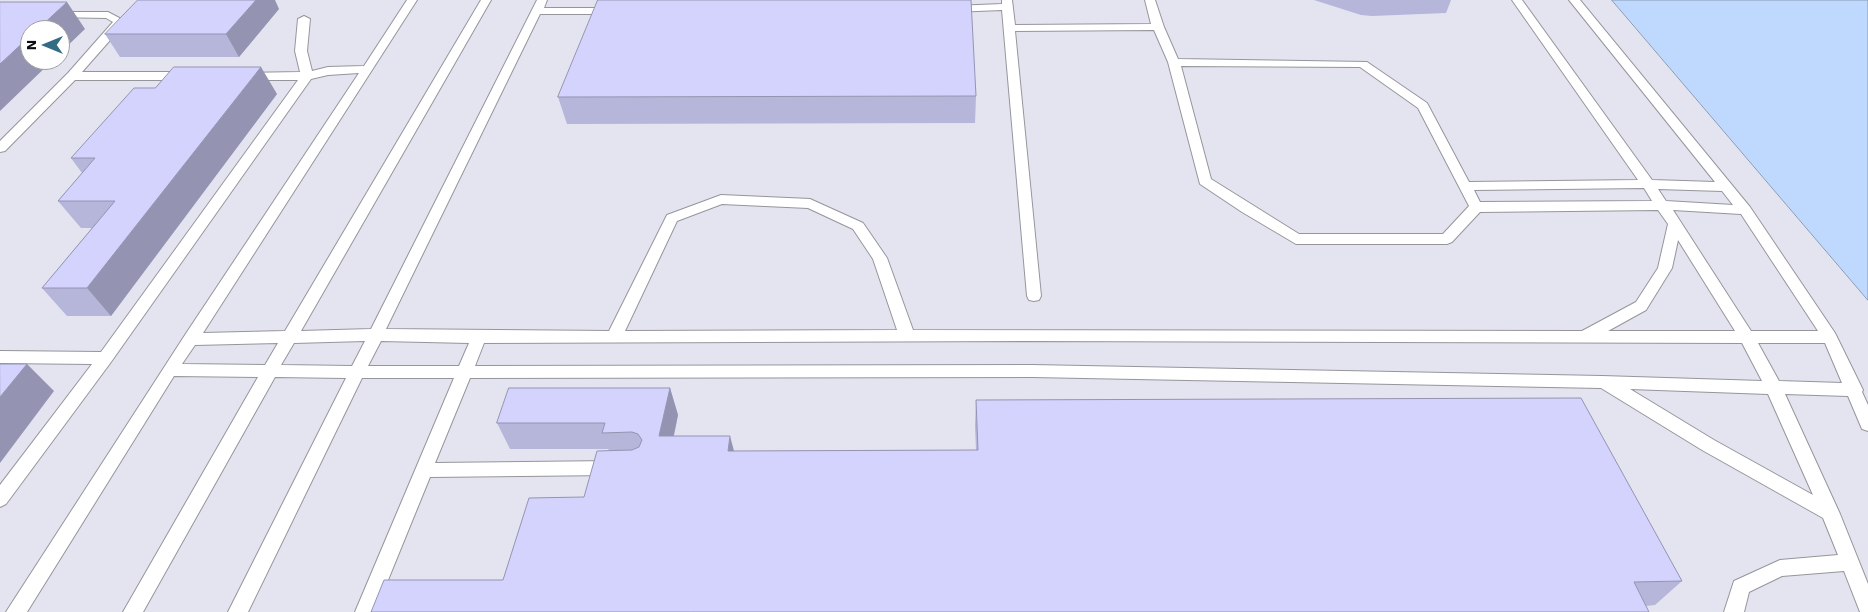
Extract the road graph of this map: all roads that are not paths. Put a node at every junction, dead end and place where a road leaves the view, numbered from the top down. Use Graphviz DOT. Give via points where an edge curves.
graph roads {
  1 [pos="412,0"];
  2 [pos="486,0"];
  3 [pos="1150,0"];
  4 [pos="1518,0"];
  5 [pos="1574,0"];
  6 [pos="1008,4"];
  7 [pos="539,6"];
  8 [pos="944,9"];
  9 [pos="626,11"];
  10 [pos="49,16"];
  11 [pos="304,19"];
  12 [pos="1158,27"];
  13 [pos="1009,28"];
  14 [pos="1174,62"];
  15 [pos="368,69"];
  16 [pos="72,76"];
  17 [pos="200,76"];
  18 [pos="229,76"];
  19 [pos="307,76"];
  20 [pos="0,148"];
  21 [pos="1646,184"];
  22 [pos="1465,186"];
  23 [pos="1726,187"];
  24 [pos="1661,206"];
  25 [pos="1476,207"];
  26 [pos="1745,210"];
  27 [pos="1675,224"];
  28 [pos="1034,296"];
  29 [pos="376,335"];
  30 [pos="290,336"];
  31 [pos="907,336"];
  32 [pos="479,337"];
  33 [pos="614,337"];
  34 [pos="1584,337"];
  35 [pos="1748,337"];
  36 [pos="1830,337"];
  37 [pos="190,339"];
  38 [pos="0,357"];
  39 [pos="105,358"];
  40 [pos="170,370"];
  41 [pos="270,371"];
  42 [pos="357,372"];
  43 [pos="464,372"];
  44 [pos="1602,382"];
  45 [pos="1773,386"];
  46 [pos="1854,390"];
  47 [pos="1868,424"];
  48 [pos="632,468"];
  49 [pos="425,470"];
  50 [pos="0,500"];
  51 [pos="1830,514"];
  52 [pos="1850,562"];
  53 [pos="1868,609"];
  54 [pos="16,612"];
  55 [pos="133,612"];
  56 [pos="238,612"];
  57 [pos="365,612"];
  58 [pos="1734,612"];
  1 -- 15 [label="lane"];
  2 -- 30 [label="lane"];
  3 -- 12 [label="lane"];
  4 -- 21 [label="lane"];
  5 -- 23 [label="lane"];
  6 -- 8 [label="lane"];
  6 -- 13 [label="lane"];
  7 -- 9 [label="lane"];
  7 -- 29 [label="lane"];
  10 -- 16 [label="lane" via="108,15 119,21"];
  11 -- 19 [label="lane" via="301,51"];
  12 -- 13 [label="lane"];
  12 -- 14 [label="lane"];
  13 -- 28 [label="lane"];
  14 -- 22 [label="lane" via="1363,64 1423,106"];
  14 -- 25 [label="lane" via="1205,181 1296,238 1447,239"];
  15 -- 19 [label="lane" via="328,71"];
  15 -- 37 [label="lane"];
  16 -- 17 [label="lane"];
  16 -- 20 [label="lane"];
  18 -- 19 [label="lane"];
  19 -- 39 [label="lane"];
  21 -- 22 [label="lane"];
  21 -- 23 [label="lane"];
  21 -- 24 [label="lane"];
  22 -- 25 [label="lane"];
  23 -- 26 [label="lane"];
  24 -- 25 [label="lane"];
  24 -- 26 [label="lane"];
  24 -- 27 [label="lane"];
  26 -- 36 [label="lane"];
  27 -- 34 [label="lane" via="1665,268 1641,306"];
  27 -- 35 [label="lane"];
  29 -- 30 [label="lane"];
  29 -- 32 [label="lane"];
  29 -- 42 [label="lane"];
  30 -- 37 [label="lane"];
  30 -- 41 [label="lane"];
  31 -- 33 [label="lane"];
  31 -- 33 [label="lane" via="880,258 858,226 810,204 722,199 672,218"];
  31 -- 34 [label="lane"];
  32 -- 33 [label="lane"];
  32 -- 43 [label="lane"];
  34 -- 35 [label="lane"];
  35 -- 36 [label="lane"];
  35 -- 45 [label="lane"];
  36 -- 46 [label="lane"];
  37 -- 40 [label="lane"];
  38 -- 39 [label="lane"];
  39 -- 50 [label="lane"];
  40 -- 41 [label="lane"];
  40 -- 54 [label="lane"];
  41 -- 42 [label="lane"];
  41 -- 55 [label="lane"];
  42 -- 43 [label="lane"];
  42 -- 56 [label="lane"];
  43 -- 44 [label="lane" via="1032,371"];
  43 -- 49 [label="lane"];
  44 -- 45 [label="lane"];
  44 -- 51 [label="lane"];
  45 -- 46 [label="lane"];
  45 -- 51 [label="lane"];
  46 -- 47 [label="lane"];
  48 -- 49 [label="lane"];
  49 -- 57 [label="lane"];
  51 -- 52 [label="lane"];
  52 -- 53 [label="lane"];
  52 -- 58 [label="lane" via="1780,568 1741,587"];
}
